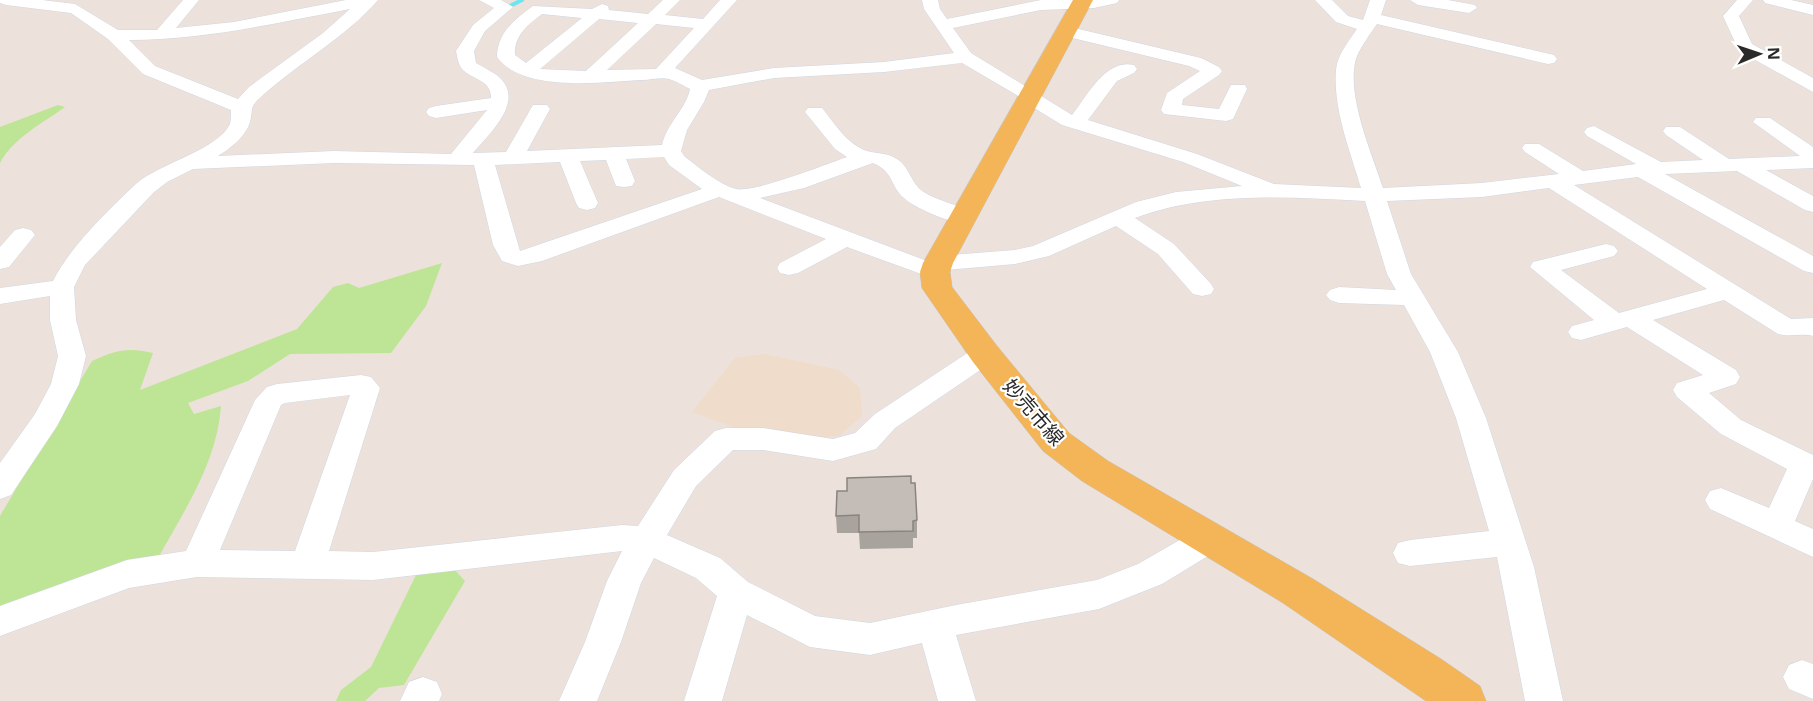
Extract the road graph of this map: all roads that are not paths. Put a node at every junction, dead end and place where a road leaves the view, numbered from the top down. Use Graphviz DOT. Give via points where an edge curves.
graph roads {
  1 [pos="6,0"];
  2 [pos="191,0"];
  3 [pos="487,0"];
  4 [pos="612,0"];
  5 [pos="672,0"];
  6 [pos="729,0"];
  7 [pos="930,0"];
  8 [pos="1323,0"];
  9 [pos="1418,0"];
  10 [pos="1745,0"];
  11 [pos="1771,0"];
  12 [pos="368,1"];
  13 [pos="81,4"];
  14 [pos="505,7"];
  15 [pos="543,7"];
  16 [pos="1085,8"];
  17 [pos="1469,8"];
  18 [pos="1813,10"];
  19 [pos="1377,13"];
  20 [pos="595,14"];
  21 [pos="652,19"];
  22 [pos="707,24"];
  23 [pos="944,24"];
  24 [pos="1506,32"];
  25 [pos="114,35"];
  26 [pos="162,35"];
  27 [pos="1491,44"];
  28 [pos="965,57"];
  29 [pos="1548,58"];
  30 [pos="1128,69"];
  31 [pos="527,71"];
  32 [pos="671,73"];
  33 [pos="591,76"];
  34 [pos="700,86"];
  35 [pos="1813,86"];
  36 [pos="1238,90"];
  37 [pos="1029,97"];
  38 [pos="500,102"];
  39 [pos="241,107"];
  40 [pos="540,109"];
  41 [pos="436,112"];
  42 [pos="815,112"];
  43 [pos="1763,122"];
  44 [pos="1076,123"];
  45 [pos="1673,131"];
  46 [pos="1594,132"];
  47 [pos="1532,148"];
  48 [pos="671,151"];
  49 [pos="613,152"];
  50 [pos="567,154"];
  51 [pos="1813,156"];
  52 [pos="513,157"];
  53 [pos="483,158"];
  54 [pos="863,158"];
  55 [pos="457,160"];
  56 [pos="1813,162"];
  57 [pos="189,163"];
  58 [pos="1732,165"];
  59 [pos="1649,169"];
  60 [pos="1580,178"];
  61 [pos="624,181"];
  62 [pos="1554,182"];
  63 [pos="1272,190"];
  64 [pos="727,194"];
  65 [pos="1373,195"];
  66 [pos="587,203"];
  67 [pos="1813,206"];
  68 [pos="963,216"];
  69 [pos="1118,217"];
  70 [pos="23,235"];
  71 [pos="844,238"];
  72 [pos="1606,251"];
  73 [pos="0,262"];
  74 [pos="1813,266"];
  75 [pos="789,268"];
  76 [pos="937,268"];
  77 [pos="62,287"];
  78 [pos="1202,289"];
  79 [pos="1726,291"];
  80 [pos="1339,295"];
  81 [pos="0,296"];
  82 [pos="1413,298"];
  83 [pos="1623,320"];
  84 [pos="1811,326"];
  85 [pos="1581,332"];
  86 [pos="985,354"];
  87 [pos="0,488"];
  88 [pos="1721,500"];
  89 [pos="1777,526"];
  90 [pos="1209,539"];
  91 [pos="647,540"];
  92 [pos="1509,542"];
  93 [pos="1813,544"];
  94 [pos="1410,553"];
  95 [pos="197,563"];
  96 [pos="307,566"];
  97 [pos="736,592"];
  98 [pos="0,621"];
  99 [pos="935,625"];
  100 [pos="578,701"];
  101 [pos="703,701"];
  102 [pos="957,701"];
  103 [pos="1463,701"];
  104 [pos="1544,701"];
  1 -- 13 [label="street"];
  2 -- 26 [label="street"];
  3 -- 14 [label="street"];
  4 -- 20 [label="street"];
  5 -- 21 [label="street"];
  6 -- 22 [label="street"];
  7 -- 23 [label="street"];
  8 -- 19 [label="street" via="1342,19"];
  9 -- 17 [label="street"];
  10 -- 35 [label="street" via="1731,16 1745,47"];
  11 -- 18 [label="street"];
  12 -- 26 [label="street" via="234,27"];
  12 -- 39 [label="street" via="348,22 256,91"];
  13 -- 25 [label="street"];
  14 -- 15 [label="street"];
  14 -- 38 [label="street" via="478,28 465,51 468,64 496,83"];
  15 -- 20 [label="street"];
  15 -- 31 [label="street" via="514,28 505,48 506,57"];
  16 -- 23 [label="street" via="1040,5"];
  16 -- 36 [label="street" via="1213,71 1174,97 1171,110 1226,115"];
  16 -- 37 [label="main road"];
  19 -- 27 [label="street"];
  19 -- 65 [label="street" via="1349,55 1345,69 1348,110"];
  20 -- 21 [label="street"];
  20 -- 31 [label="street"];
  21 -- 22 [label="street"];
  21 -- 33 [label="street"];
  22 -- 32 [label="street" via="664,70"];
  23 -- 28 [label="street"];
  24 -- 27 [label="street"];
  25 -- 26 [label="street"];
  25 -- 39 [label="street" via="149,70"];
  27 -- 29 [label="street"];
  28 -- 34 [label="street" via="884,67 774,73"];
  28 -- 37 [label="street"];
  30 -- 44 [label="street" via="1111,77"];
  31 -- 33 [label="street" via="554,78"];
  32 -- 33 [label="street"];
  32 -- 34 [label="street"];
  34 -- 48 [label="street" via="677,128"];
  37 -- 44 [label="street"];
  37 -- 68 [label="main road"];
  38 -- 41 [label="street"];
  38 -- 55 [label="street" via="483,130"];
  39 -- 57 [label="street" via="240,123 231,136"];
  40 -- 52 [label="street"];
  42 -- 54 [label="street" via="842,145"];
  43 -- 51 [label="street"];
  44 -- 63 [label="street" via="1190,158"];
  45 -- 58 [label="street"];
  46 -- 59 [label="street"];
  47 -- 60 [label="street"];
  48 -- 49 [label="street"];
  48 -- 64 [label="street" via="676,161"];
  49 -- 50 [label="street"];
  49 -- 61 [label="street"];
  50 -- 52 [label="street"];
  50 -- 66 [label="street"];
  52 -- 53 [label="street"];
  53 -- 55 [label="street"];
  53 -- 64 [label="street" via="505,245 510,256 518,259"];
  54 -- 64 [label="street" via="796,183"];
  54 -- 68 [label="street" via="888,162 898,170 912,194"];
  55 -- 57 [label="street" via="334,157"];
  56 -- 58 [label="street"];
  57 -- 77 [label="street" via="145,188 74,262"];
  58 -- 59 [label="street"];
  58 -- 67 [label="street"];
  59 -- 60 [label="street"];
  59 -- 74 [label="street"];
  60 -- 62 [label="street"];
  62 -- 65 [label="street"];
  62 -- 79 [label="street"];
  63 -- 65 [label="street"];
  63 -- 69 [label="street" via="1176,199"];
  64 -- 71 [label="street"];
  65 -- 82 [label="street" via="1399,274"];
  68 -- 76 [label="main road"];
  69 -- 76 [label="street" via="1041,251"];
  69 -- 78 [label="street" via="1166,249"];
  70 -- 73 [label="street"];
  71 -- 75 [label="street"];
  71 -- 76 [label="street"];
  72 -- 83 [label="street" via="1542,267"];
  76 -- 86 [label="main road, 妙売市線" via="937,288"];
  77 -- 81 [label="street"];
  77 -- 87 [label="street" via="63,320 72,356 65,384 47,419"];
  79 -- 83 [label="street"];
  79 -- 84 [label="street" via="1786,328"];
  80 -- 82 [label="street"];
  82 -- 92 [label="street" via="1444,352 1471,418"];
  83 -- 85 [label="street"];
  83 -- 89 [label="street" via="1726,377 1687,390 1731,427 1804,464"];
  86 -- 90 [label="main road, 妙売市線" via="1056,442 1095,471"];
  86 -- 91 [label="street" via="885,421 865,441 833,450 763,439 726,439 685,478"];
  88 -- 89 [label="street"];
  89 -- 93 [label="street"];
  90 -- 99 [label="street" via="1150,574 1099,594"];
  90 -- 103 [label="main road, 妙売市線" via="1298,591"];
  91 -- 96 [label="street" via="602,539 373,566"];
  91 -- 97 [label="street" via="708,568"];
  91 -- 100 [label="street" via="624,581"];
  92 -- 94 [label="street"];
  92 -- 104 [label="street"];
  95 -- 96 [label="street"];
  95 -- 96 [label="street" via="269,400 277,394 361,384 366,388"];
  95 -- 98 [label="street" via="127,574"];
  97 -- 99 [label="street" via="810,632 870,639"];
  97 -- 101 [label="street"];
  99 -- 102 [label="street"];
}
